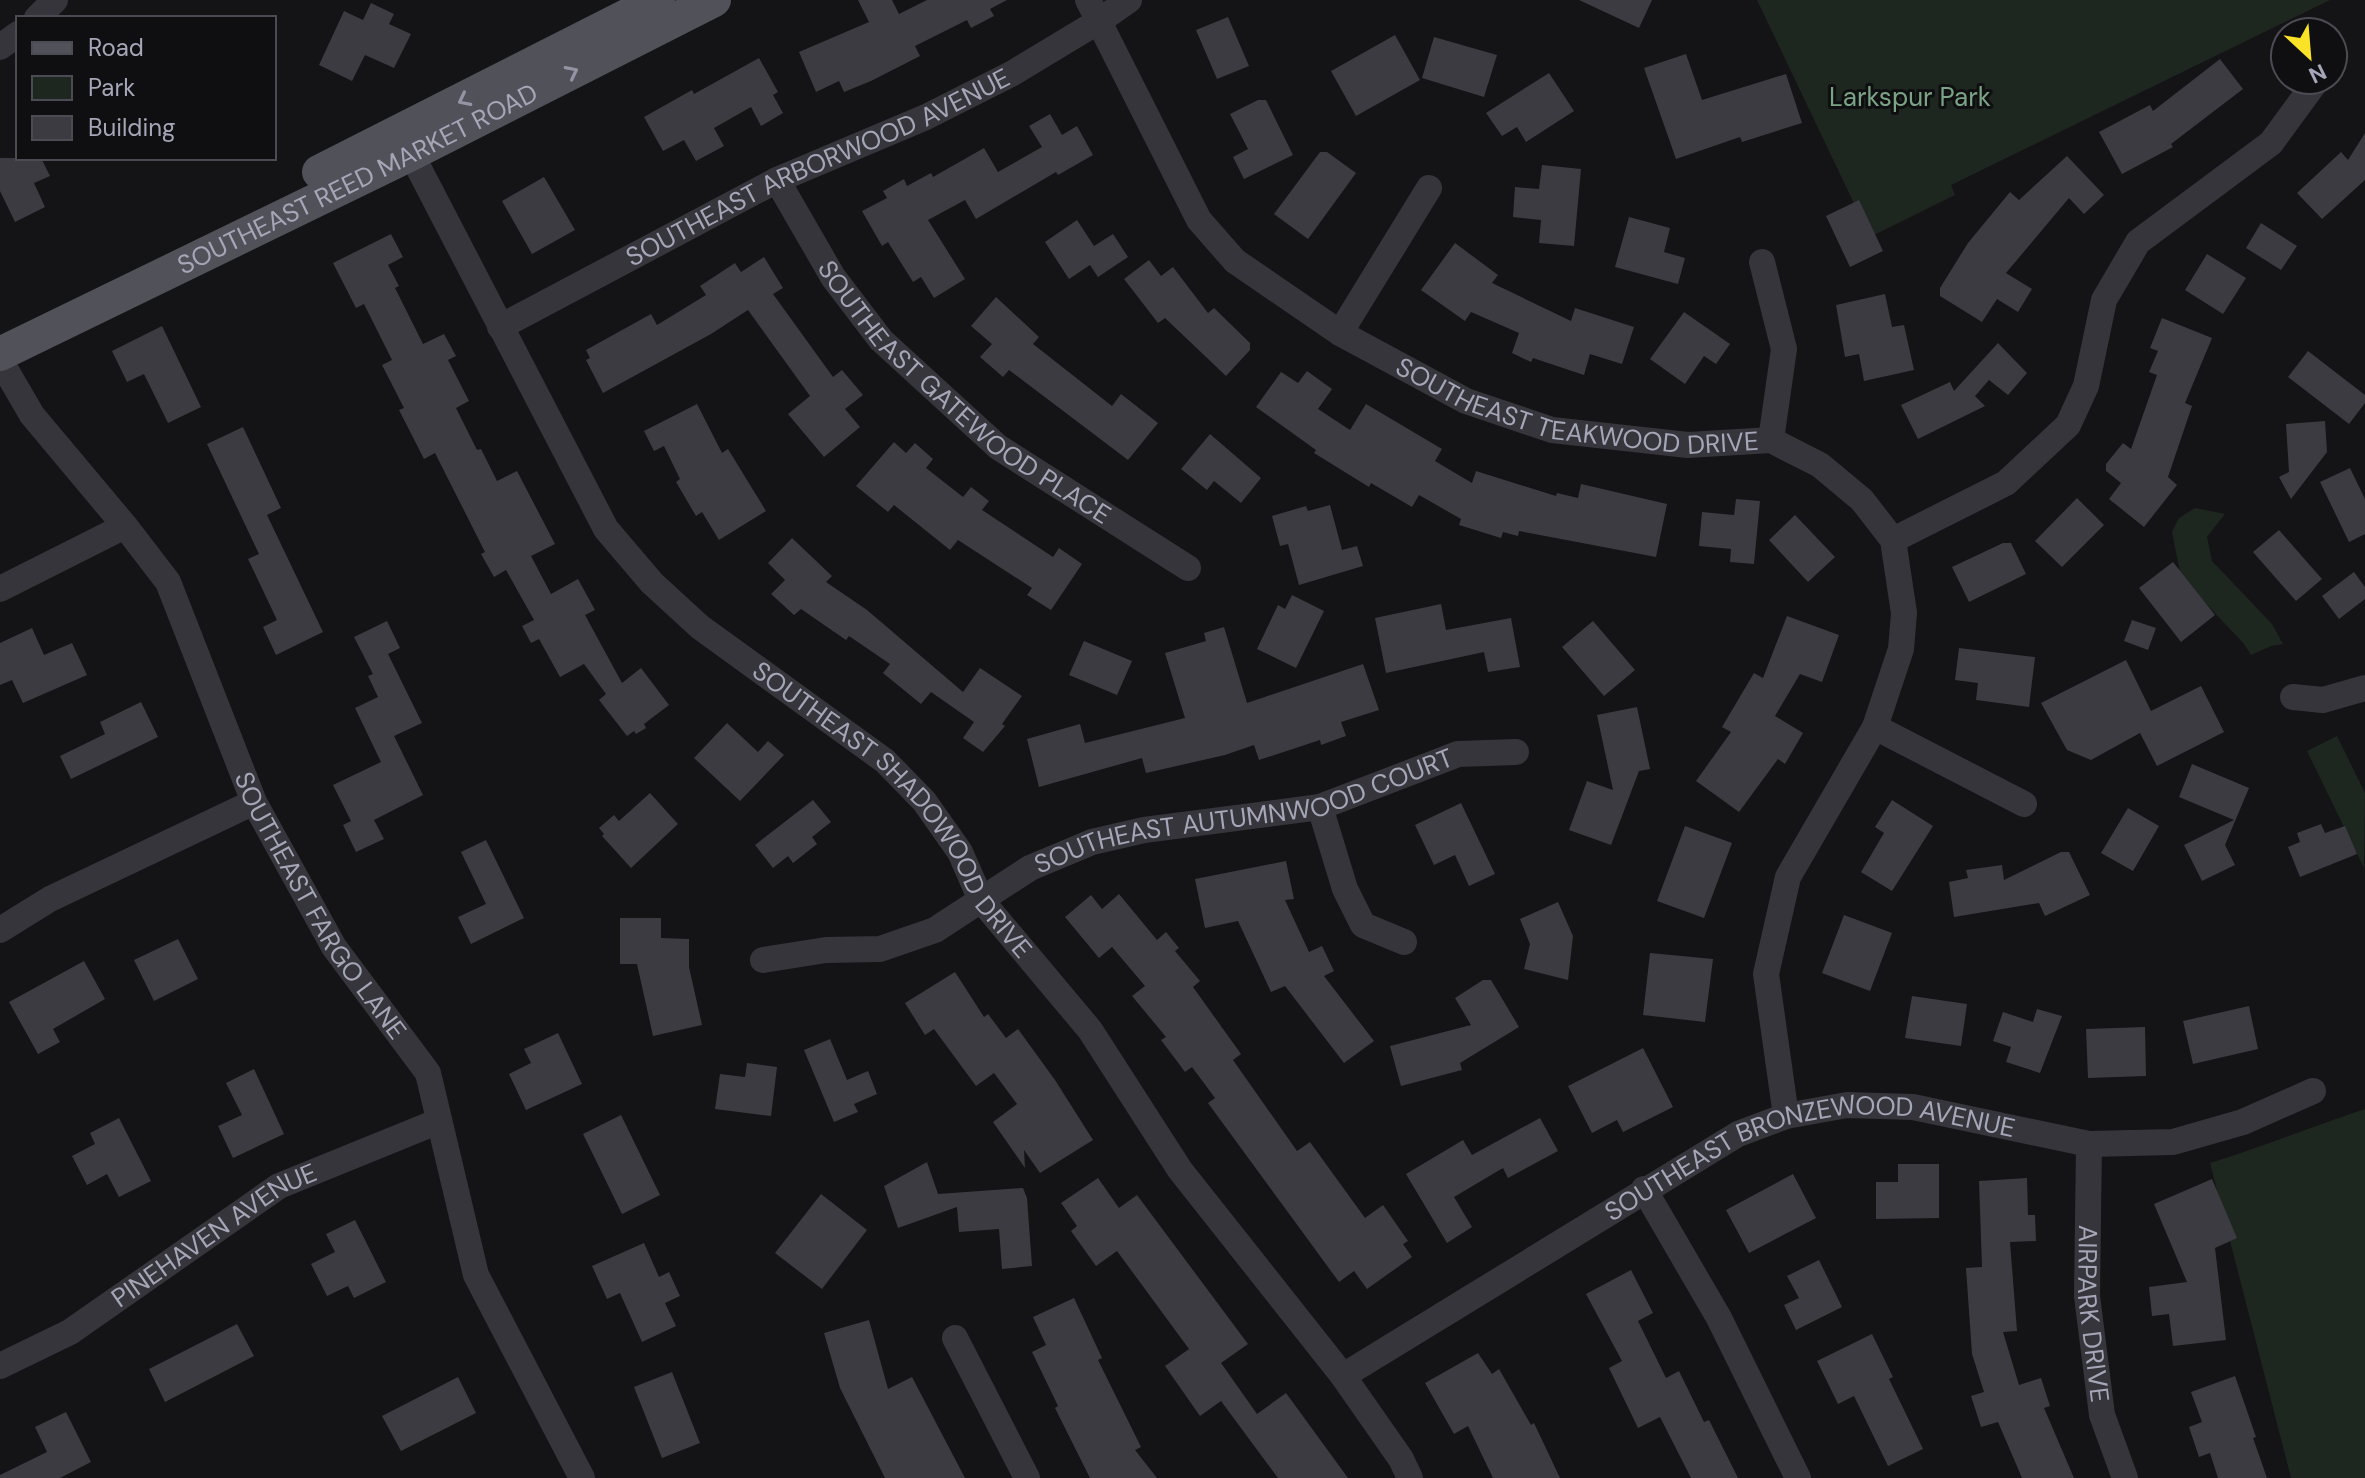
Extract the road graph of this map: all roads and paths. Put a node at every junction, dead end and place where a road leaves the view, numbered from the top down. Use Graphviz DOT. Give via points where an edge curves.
graph roads {
  1 [pos="55,0"];
  2 [pos="658,0"];
  3 [pos="714,0"];
  4 [pos="1129,0"];
  5 [pos="1094,11"];
  6 [pos="39,16"];
  7 [pos="2305,96"];
  8 [pos="406,144"];
  9 [pos="777,180"];
  10 [pos="1429,188"];
  11 [pos="1762,262"];
  12 [pos="500,327"];
  13 [pos="0,329"];
  14 [pos="1340,333"];
  15 [pos="0,354"];
  16 [pos="0,360"];
  17 [pos="1771,440"];
  18 [pos="125,526"];
  19 [pos="1893,540"];
  20 [pos="1188,568"];
  21 [pos="0,589"];
  22 [pos="2365,688"];
  23 [pos="2293,697"];
  24 [pos="1875,727"];
  25 [pos="1516,752"];
  26 [pos="254,802"];
  27 [pos="2024,804"];
  28 [pos="1320,807"];
  29 [pos="981,900"];
  30 [pos="0,930"];
  31 [pos="1404,942"];
  32 [pos="763,960"];
  33 [pos="2313,1091"];
  34 [pos="1786,1116"];
  35 [pos="439,1121"];
  36 [pos="2089,1144"];
  37 [pos="1644,1189"];
  38 [pos="955,1338"];
  39 [pos="0,1366"];
  40 [pos="1343,1376"];
  41 [pos="574,1476"];
  42 [pos="1027,1478"];
  43 [pos="1410,1478"];
  44 [pos="1798,1478"];
  45 [pos="2125,1478"];
  1 -- 6 [label="street"];
  2 -- 8 [label="main road, SOUTHEAST REED MARKET ROAD, one-way"];
  8 -- 3 [label="main road, SOUTHEAST REED MARKET ROAD, one-way"];
  4 -- 5 [label="street, SOUTHEAST ARBORWOOD AVENUE"];
  5 -- 9 [label="street, SOUTHEAST ARBORWOOD AVENUE" via="1013,73 926,117"];
  5 -- 14 [label="street, SOUTHEAST TEAKWOOD DRIVE" via="1199,220 1235,261"];
  7 -- 19 [label="street" via="2271,143 2138,242 2104,300 2086,386 2068,425 2006,483"];
  8 -- 12 [label="street, SOUTHEAST SHADOWOOD DRIVE"];
  8 -- 13 [label="main road, SOUTHEAST REED MARKET ROAD"];
  8 -- 15 [label="main road, SOUTHEAST REED MARKET ROAD"];
  9 -- 12 [label="street, SOUTHEAST ARBORWOOD AVENUE"];
  9 -- 20 [label="street, SOUTHEAST GATEWOOD PLACE" via="833,277 881,340 998,447"];
  10 -- 14 [label="street"];
  11 -- 17 [label="street" via="1784,349"];
  12 -- 29 [label="street, SOUTHEAST SHADOWOOD DRIVE" via="606,529 652,583 700,627 885,761 924,801 960,852"];
  14 -- 17 [label="street, SOUTHEAST TEAKWOOD DRIVE" via="1466,401 1552,430 1688,445"];
  16 -- 18 [label="street, SOUTHEAST FARGO LANE" via="32,415"];
  17 -- 19 [label="street, SOUTHEAST TEAKWOOD DRIVE" via="1820,465 1862,500"];
  18 -- 21 [label="street"];
  18 -- 26 [label="street, SOUTHEAST FARGO LANE" via="168,582"];
  19 -- 24 [label="street, SOUTHEAST TEAKWOOD DRIVE" via="1904,613 1901,649"];
  22 -- 23 [label="street" via="2323,700"];
  24 -- 27 [label="street"];
  24 -- 34 [label="street, SOUTHEAST TEAKWOOD DRIVE" via="1788,877 1766,974"];
  25 -- 28 [label="street, SOUTHEAST AUTUMNWOOD COURT" via="1458,754"];
  26 -- 30 [label="street" via="50,899"];
  26 -- 35 [label="street, SOUTHEAST FARGO LANE" via="334,947 428,1073"];
  28 -- 29 [label="street, SOUTHEAST AUTUMNWOOD COURT" via="1092,842 1030,868"];
  28 -- 31 [label="street" via="1345,889 1363,925"];
  29 -- 32 [label="street, SOUTHEAST AUTUMNWOOD COURT" via="935,930 880,949 826,950"];
  29 -- 40 [label="street, SOUTHEAST SHADOWOOD DRIVE" via="1090,1030 1180,1170"];
  33 -- 36 [label="street, SOUTHEAST BRONZEWOOD AVENUE" via="2243,1122 2173,1142"];
  34 -- 36 [label="street, SOUTHEAST BRONZEWOOD AVENUE" via="1847,1105 1913,1107"];
  34 -- 37 [label="street, SOUTHEAST BRONZEWOOD AVENUE" via="1738,1134"];
  35 -- 39 [label="street, PINEHAVEN AVENUE" via="279,1186 70,1332"];
  35 -- 41 [label="street, SOUTHEAST FARGO LANE" via="476,1275"];
  36 -- 45 [label="street, AIRPARK DRIVE" via="2087,1296 2102,1415"];
  37 -- 40 [label="street, SOUTHEAST BRONZEWOOD AVENUE"];
  37 -- 44 [label="street" via="1719,1318"];
  38 -- 42 [label="street"];
  40 -- 43 [label="street, SOUTHEAST SHADOWOOD DRIVE"];
}
